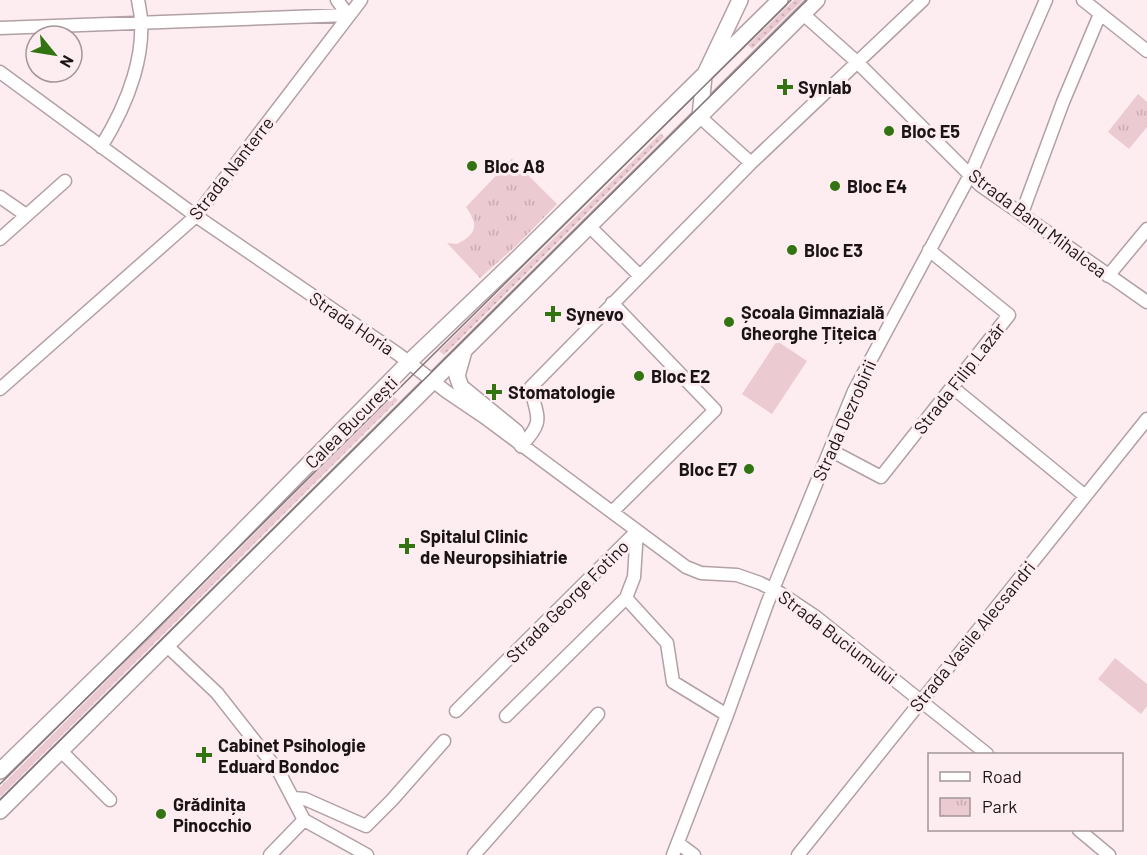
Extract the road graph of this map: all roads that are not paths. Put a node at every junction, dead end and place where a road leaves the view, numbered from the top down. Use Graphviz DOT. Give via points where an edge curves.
graph roads {
  1 [pos="138,0"];
  2 [pos="337,0"];
  3 [pos="361,0"];
  4 [pos="740,0"];
  5 [pos="780,0"];
  6 [pos="817,0"];
  7 [pos="923,0"];
  8 [pos="1046,0"];
  9 [pos="1083,0"];
  10 [pos="803,14"];
  11 [pos="1100,14"];
  12 [pos="348,15"];
  13 [pos="765,15"];
  14 [pos="141,22"];
  15 [pos="0,28"];
  16 [pos="735,45"];
  17 [pos="1147,51"];
  18 [pos="857,62"];
  19 [pos="753,63"];
  20 [pos="0,72"];
  21 [pos="704,76"];
  22 [pos="700,117"];
  23 [pos="101,147"];
  24 [pos="751,163"];
  25 [pos="970,175"];
  26 [pos="65,182"];
  27 [pos="0,197"];
  28 [pos="1022,213"];
  29 [pos="26,215"];
  30 [pos="196,216"];
  31 [pos="588,225"];
  32 [pos="1147,229"];
  33 [pos="0,239"];
  34 [pos="929,250"];
  35 [pos="640,276"];
  36 [pos="1108,276"];
  37 [pos="1147,302"];
  38 [pos="612,303"];
  39 [pos="465,349"];
  40 [pos="408,363"];
  41 [pos="433,381"];
  42 [pos="952,387"];
  43 [pos="0,389"];
  44 [pos="1147,419"];
  45 [pos="522,445"];
  46 [pos="830,450"];
  47 [pos="1084,495"];
  48 [pos="612,512"];
  49 [pos="638,531"];
  50 [pos="773,589"];
  51 [pos="626,598"];
  52 [pos="166,645"];
  53 [pos="920,700"];
  54 [pos="456,711"];
  55 [pos="598,714"];
  56 [pos="727,715"];
  57 [pos="506,716"];
  58 [pos="444,741"];
  59 [pos="60,750"];
  60 [pos="986,753"];
  61 [pos="0,771"];
  62 [pos="293,798"];
  63 [pos="110,800"];
  64 [pos="0,811"];
  65 [pos="304,820"];
  66 [pos="1080,831"];
  67 [pos="676,849"];
  68 [pos="270,855"];
  69 [pos="367,855"];
  70 [pos="474,855"];
  71 [pos="694,855"];
  72 [pos="798,855"];
  73 [pos="1109,855"];
  1 -- 14 [label="street"];
  2 -- 12 [label="street"];
  3 -- 12 [label="street, Strada Nanterre"];
  4 -- 13 [label="main road" via="751,11"];
  4 -- 21 [label="main road"];
  5 -- 13 [label="main road, Calea București"];
  6 -- 10 [label="main road, Calea București"];
  7 -- 18 [label="street"];
  8 -- 25 [label="street, Strada Dezrobirii"];
  9 -- 11 [label="street"];
  10 -- 18 [label="street, Strada Banu Mihalcea"];
  10 -- 19 [label="main road, Calea București"];
  11 -- 17 [label="street"];
  11 -- 28 [label="street"];
  12 -- 14 [label="street"];
  12 -- 30 [label="street, Strada Nanterre"];
  13 -- 16 [label="main road, Calea București"];
  14 -- 15 [label="street"];
  14 -- 23 [label="street" via="140,48 126,99"];
  16 -- 19 [label="main road"];
  16 -- 21 [label="main road, Calea București"];
  18 -- 24 [label="street"];
  18 -- 25 [label="street, Strada Banu Mihalcea"];
  19 -- 22 [label="main road, Calea București"];
  20 -- 23 [label="street, Strada Horia"];
  21 -- 22 [label="main road"];
  21 -- 40 [label="main road, Calea București"];
  22 -- 24 [label="street"];
  22 -- 31 [label="main road, Calea București"];
  23 -- 30 [label="street, Strada Horia"];
  24 -- 35 [label="street"];
  25 -- 28 [label="street, Strada Banu Mihalcea"];
  25 -- 34 [label="street, Strada Dezrobirii"];
  26 -- 29 [label="street"];
  27 -- 29 [label="street"];
  28 -- 36 [label="street, Strada Banu Mihalcea"];
  29 -- 33 [label="street"];
  30 -- 40 [label="street, Strada Horia"];
  30 -- 43 [label="street, Strada Nanterre"];
  31 -- 35 [label="street"];
  31 -- 39 [label="main road, Calea București"];
  32 -- 36 [label="street"];
  34 -- 42 [label="street, Strada Filip Lazăr" via="1009,315"];
  34 -- 46 [label="street, Strada Dezrobirii" via="864,369"];
  35 -- 38 [label="street"];
  36 -- 37 [label="street, Strada Banu Mihalcea"];
  38 -- 45 [label="street" via="531,387 539,421"];
  38 -- 48 [label="street" via="715,410"];
  39 -- 41 [label="main road, Calea București"];
  39 -- 45 [label="main road" via="457,376 461,387 516,432"];
  40 -- 41 [label="street, Strada Horia"];
  40 -- 61 [label="main road, Calea București"];
  41 -- 45 [label="street, Strada Horia"];
  41 -- 52 [label="main road, Calea București"];
  42 -- 46 [label="street, Strada Filip Lazăr" via="881,477"];
  42 -- 47 [label="street"];
  44 -- 47 [label="street, Strada Vasile Alecsandri"];
  45 -- 48 [label="street, Strada Horia"];
  46 -- 50 [label="street, Strada Dezrobirii"];
  47 -- 53 [label="street, Strada Vasile Alecsandri"];
  48 -- 49 [label="street, Strada Horia"];
  49 -- 50 [label="street, Strada Horia" via="693,571 737,575"];
  49 -- 51 [label="street, Strada George Fotino" via="634,577"];
  49 -- 54 [label="street, Strada George Fotino"];
  50 -- 53 [label="street, Strada Buciumului" via="816,617"];
  50 -- 56 [label="street, Strada Dezrobirii"];
  51 -- 56 [label="street" via="667,643 673,682"];
  51 -- 57 [label="street, Strada George Fotino"];
  52 -- 59 [label="main road, Calea București"];
  52 -- 62 [label="street" via="217,693 279,772"];
  53 -- 60 [label="street, Strada Buciumului"];
  53 -- 72 [label="street, Strada Vasile Alecsandri"];
  55 -- 70 [label="street"];
  56 -- 67 [label="street, Strada Dezrobirii"];
  58 -- 62 [label="street" via="366,826 305,799"];
  59 -- 63 [label="street"];
  59 -- 64 [label="main road, Calea București"];
  62 -- 65 [label="street"];
  65 -- 68 [label="street"];
  65 -- 69 [label="street"];
  66 -- 73 [label="street"];
  67 -- 71 [label="street"];
}
